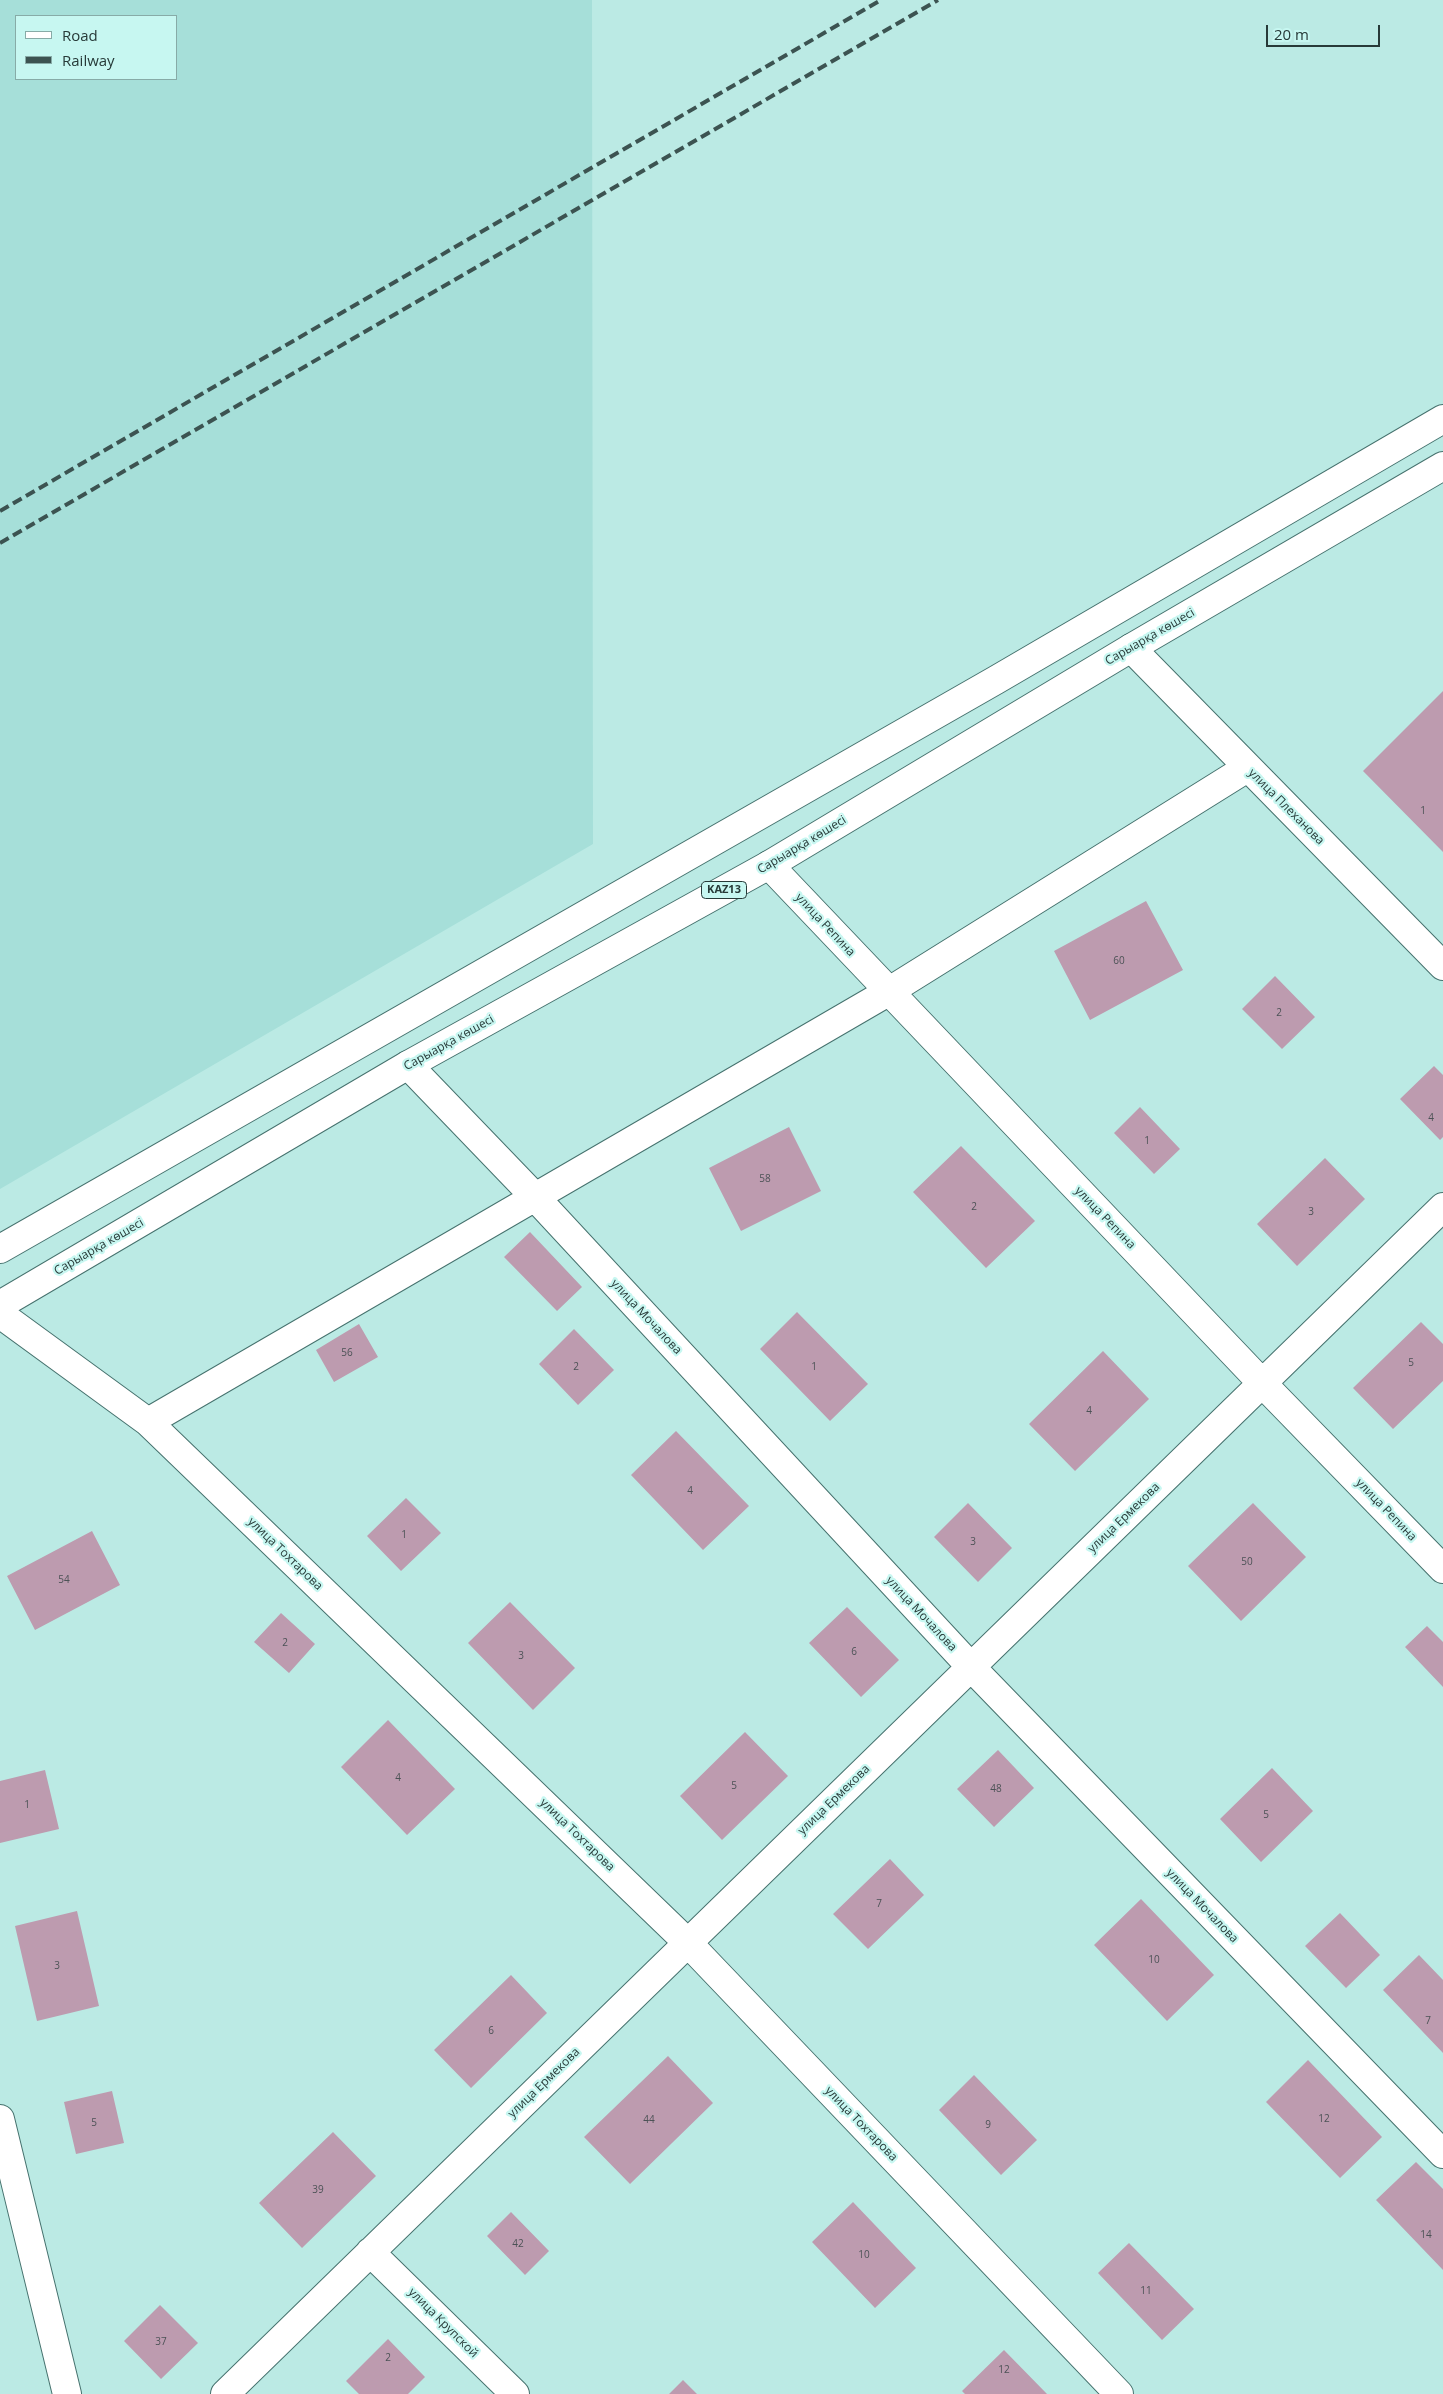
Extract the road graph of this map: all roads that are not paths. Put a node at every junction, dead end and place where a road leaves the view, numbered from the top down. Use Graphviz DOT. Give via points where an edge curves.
graph roads {
  1 [pos="1443,419"];
  2 [pos="1443,466"];
  3 [pos="1131,648"];
  4 [pos="1247,768"];
  5 [pos="769,865"];
  6 [pos="1443,966"];
  7 [pos="888,992"];
  8 [pos="408,1065"];
  9 [pos="535,1198"];
  10 [pos="1443,1207"];
  11 [pos="0,1249"];
  12 [pos="0,1305"];
  13 [pos="0,1314"];
  14 [pos="1262,1383"];
  15 [pos="148,1422"];
  16 [pos="1443,1569"];
  17 [pos="971,1667"];
  18 [pos="688,1943"];
  19 [pos="0,2119"];
  20 [pos="1443,2154"];
  21 [pos="370,2252"];
  22 [pos="67,2394"];
  23 [pos="225,2394"];
  24 [pos="515,2394"];
  25 [pos="1119,2394"];
  1 -- 11 [label="street" via="996,680"];
  2 -- 3 [label="street, Сарыарқа көшесі / KAZ13"];
  3 -- 4 [label="street, улица Плеханова"];
  3 -- 5 [label="street, Сарыарқа көшесі / KAZ13"];
  4 -- 6 [label="street, улица Плеханова"];
  4 -- 7 [label="street"];
  5 -- 7 [label="street, улица Репина"];
  5 -- 8 [label="street, Сарыарқа көшесі / KAZ13"];
  7 -- 9 [label="street"];
  7 -- 14 [label="street, улица Репина"];
  8 -- 9 [label="street, улица Мочалова"];
  8 -- 12 [label="street, Сарыарқа көшесі / KAZ13"];
  9 -- 15 [label="street"];
  9 -- 17 [label="street, улица Мочалова"];
  10 -- 14 [label="street, улица Ермекова"];
  13 -- 15 [label="street, улица Тохтарова"];
  14 -- 16 [label="street, улица Репина"];
  14 -- 17 [label="street, улица Ермекова"];
  15 -- 18 [label="street, улица Тохтарова"];
  17 -- 18 [label="street, улица Ермекова"];
  17 -- 20 [label="street, улица Мочалова"];
  18 -- 21 [label="street, улица Ермекова"];
  18 -- 25 [label="street, улица Тохтарова"];
  19 -- 22 [label="street"];
  21 -- 23 [label="street, улица Ермекова"];
  21 -- 24 [label="street, улица Крупской"];
}
